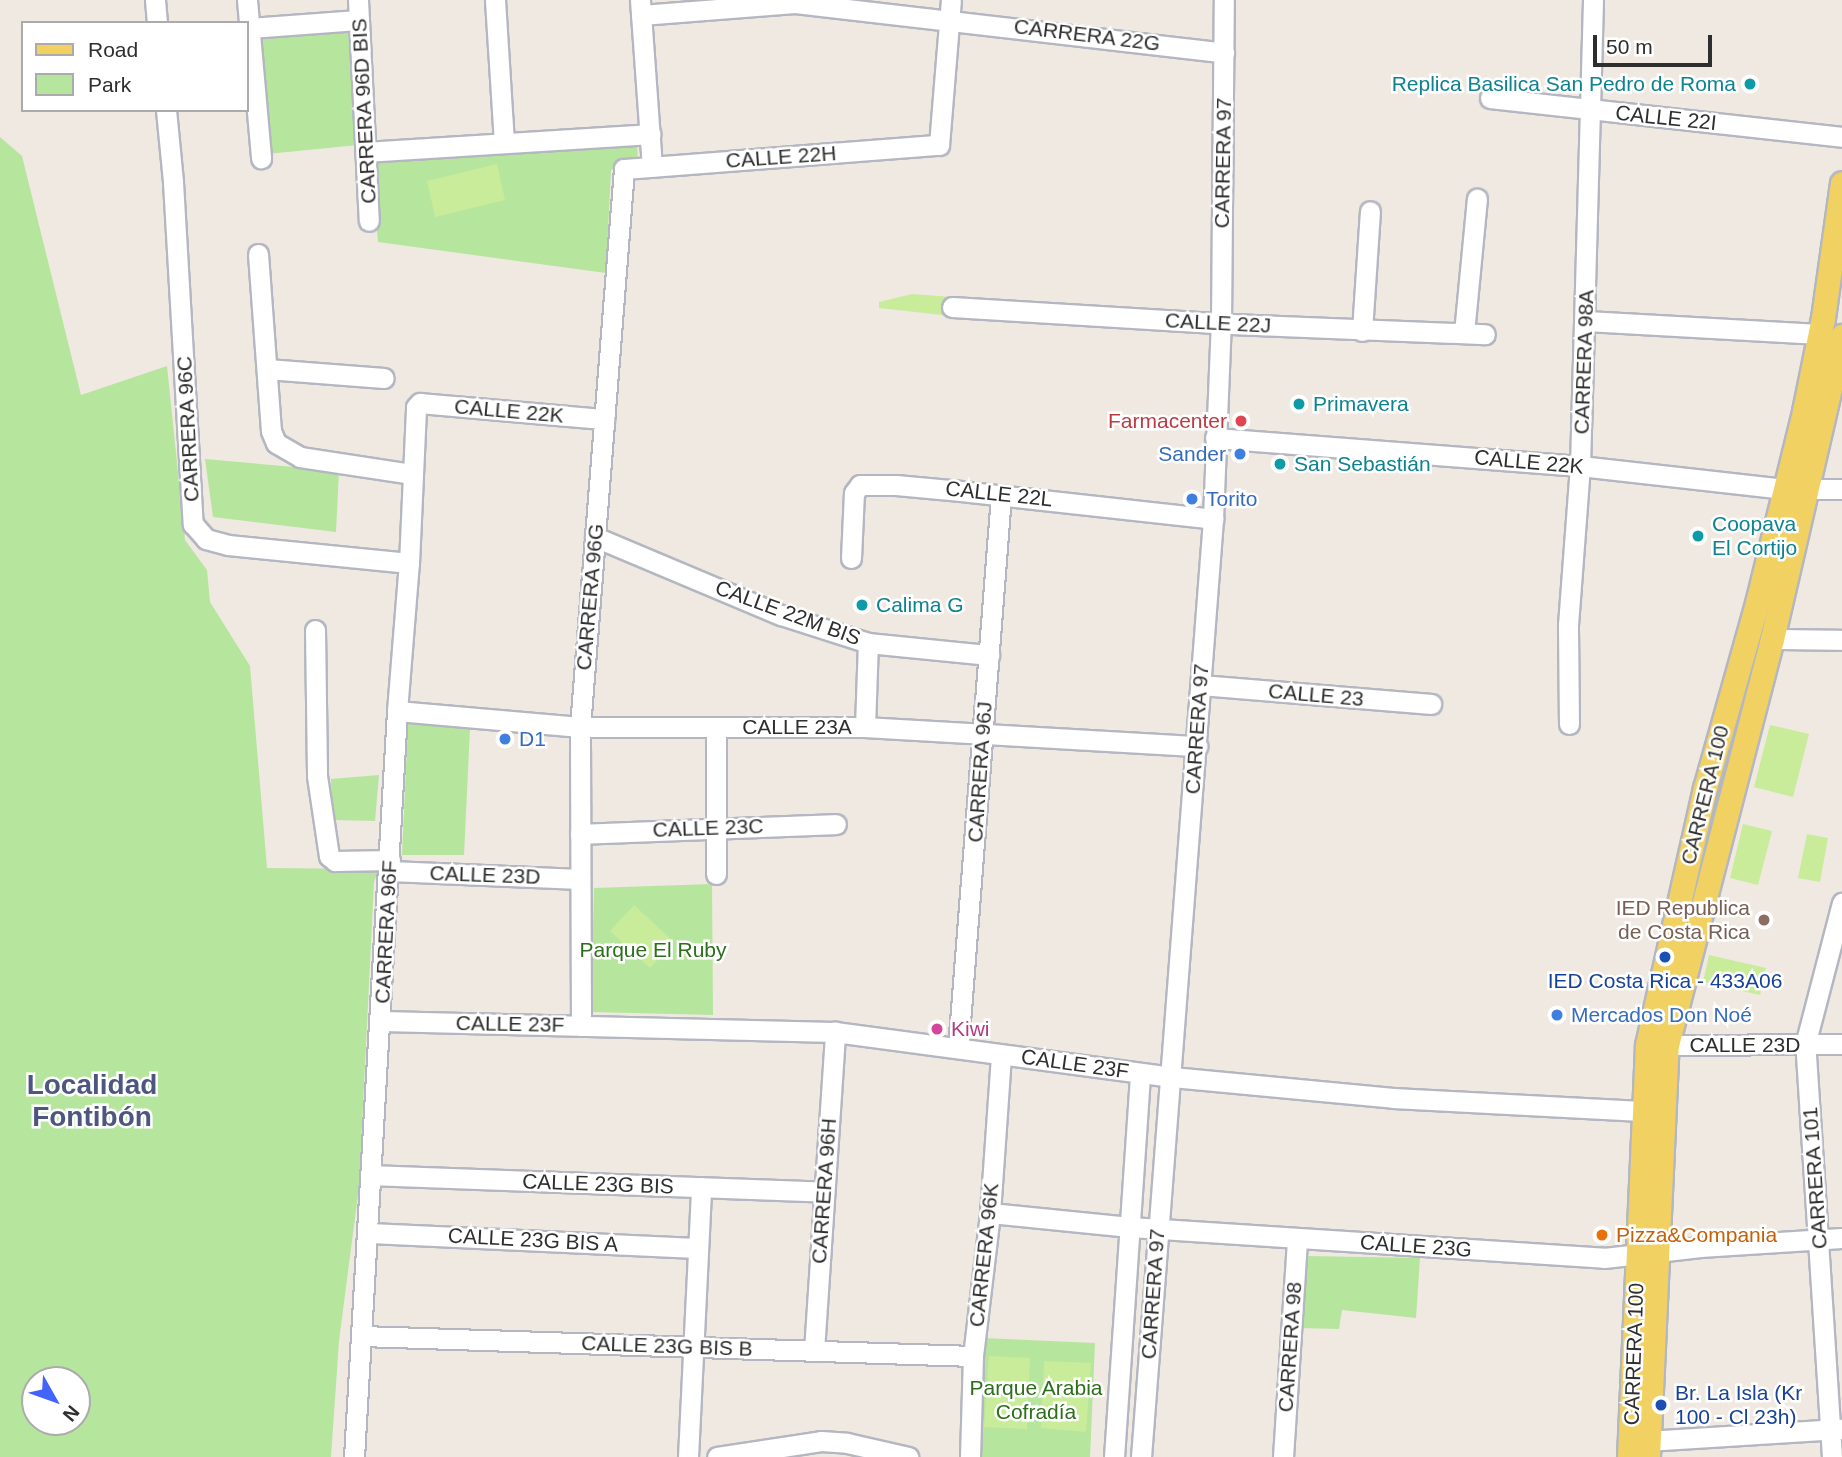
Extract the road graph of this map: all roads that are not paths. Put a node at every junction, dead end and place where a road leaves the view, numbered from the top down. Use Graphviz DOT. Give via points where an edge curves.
graph roads {
  1 [pos="155,0"];
  2 [pos="247,0"];
  3 [pos="358,0"];
  4 [pos="495,0"];
  5 [pos="1224,0"];
  6 [pos="1593,0"];
  7 [pos="795,1"];
  8 [pos="641,7"];
  9 [pos="951,9"];
  10 [pos="359,20"];
  11 [pos="158,21"];
  12 [pos="249,28"];
  13 [pos="1224,53"];
  14 [pos="1490,97"];
  15 [pos="1588,110"];
  16 [pos="166,112"];
  17 [pos="650,134"];
  18 [pos="1842,137"];
  19 [pos="504,143"];
  20 [pos="366,152"];
  21 [pos="261,158"];
  22 [pos="652,167"];
  23 [pos="624,169"];
  24 [pos="1842,183"];
  25 [pos="1477,198"];
  26 [pos="1370,211"];
  27 [pos="369,221"];
  28 [pos="258,254"];
  29 [pos="952,307"];
  30 [pos="1586,321"];
  31 [pos="1221,324"];
  32 [pos="1362,331"];
  33 [pos="1464,333"];
  34 [pos="1485,334"];
  35 [pos="1836,337"];
  36 [pos="267,369"];
  37 [pos="384,378"];
  38 [pos="416,407"];
  39 [pos="604,419"];
  40 [pos="1215,438"];
  41 [pos="1580,466"];
  42 [pos="413,474"];
  43 [pos="1796,489"];
  44 [pos="1842,489"];
  45 [pos="1001,496"];
  46 [pos="1213,519"];
  47 [pos="595,537"];
  48 [pos="851,558"];
  49 [pos="409,563"];
  50 [pos="315,629"];
  51 [pos="1772,639"];
  52 [pos="1842,640"];
  53 [pos="868,643"];
  54 [pos="989,655"];
  55 [pos="1201,685"];
  56 [pos="1430,704"];
  57 [pos="397,711"];
  58 [pos="1569,724"];
  59 [pos="580,727"];
  60 [pos="716,727"];
  61 [pos="865,727"];
  62 [pos="983,733"];
  63 [pos="1196,746"];
  64 [pos="836,824"];
  65 [pos="715,827"];
  66 [pos="580,834"];
  67 [pos="390,866"];
  68 [pos="716,874"];
  69 [pos="580,879"];
  70 [pos="1842,903"];
  71 [pos="381,1021"];
  72 [pos="581,1026"];
  73 [pos="835,1032"];
  74 [pos="1842,1044"];
  75 [pos="1657,1045"];
  76 [pos="1805,1045"];
  77 [pos="958,1048"];
  78 [pos="1002,1054"];
  79 [pos="1140,1073"];
  80 [pos="1172,1077"];
  81 [pos="1643,1111"];
  82 [pos="371,1175"];
  83 [pos="701,1187"];
  84 [pos="824,1192"];
  85 [pos="990,1213"];
  86 [pos="1129,1227"];
  87 [pos="1157,1228"];
  88 [pos="368,1233"];
  89 [pos="1297,1238"];
  90 [pos="1842,1238"];
  91 [pos="1819,1239"];
  92 [pos="698,1248"];
  93 [pos="1647,1253"];
  94 [pos="361,1336"];
  95 [pos="694,1347"];
  96 [pos="814,1351"];
  97 [pos="973,1356"];
  98 [pos="1836,1429"];
  99 [pos="1648,1449"];
  100 [pos="847,1450"];
  101 [pos="354,1457"];
  102 [pos="688,1457"];
  103 [pos="717,1457"];
  104 [pos="908,1457"];
  105 [pos="970,1457"];
  106 [pos="1114,1457"];
  107 [pos="1141,1457"];
  108 [pos="1283,1457"];
  109 [pos="1629,1457"];
  110 [pos="1832,1457"];
  1 -- 11 [label="street"];
  2 -- 12 [label="street"];
  3 -- 10 [label="street, CARRERA 96D BIS"];
  4 -- 19 [label="street"];
  5 -- 13 [label="street, CARRERA 97"];
  6 -- 15 [label="street, CARRERA 98A"];
  7 -- 8 [label="street, CARRERA 22G"];
  7 -- 9 [label="street, CARRERA 22G"];
  8 -- 17 [label="street"];
  9 -- 13 [label="street, CARRERA 22G"];
  9 -- 22 [label="street, CALLE 22H" via="939,145"];
  10 -- 12 [label="street"];
  10 -- 20 [label="street, CARRERA 96D BIS"];
  12 -- 21 [label="street"];
  13 -- 31 [label="street, CARRERA 97"];
  14 -- 15 [label="street, CALLE 22I"];
  15 -- 18 [label="street, CALLE 22I"];
  15 -- 30 [label="street, CARRERA 98A"];
  16 -- 49 [label="street, CARRERA 96C" via="193,524 206,539 228,545"];
  17 -- 19 [label="street"];
  17 -- 22 [label="street"];
  19 -- 20 [label="street"];
  20 -- 27 [label="street, CARRERA 96D BIS"];
  22 -- 23 [label="street, CALLE 22H"];
  23 -- 39 [label="street, CARRERA 96G"];
  24 -- 35 [label="main road, CARRERA 100"];
  25 -- 33 [label="street"];
  26 -- 32 [label="street"];
  28 -- 36 [label="street"];
  29 -- 31 [label="street, CALLE 22J"];
  30 -- 35 [label="street"];
  30 -- 41 [label="street, CARRERA 98A"];
  31 -- 32 [label="street, CALLE 22J"];
  31 -- 40 [label="street, CARRERA 97"];
  32 -- 33 [label="street, CALLE 22J"];
  33 -- 34 [label="street, CALLE 22J"];
  35 -- 43 [label="main road, CARRERA 100"];
  36 -- 37 [label="street"];
  36 -- 42 [label="street" via="271,431 276,443 300,457"];
  38 -- 39 [label="street, CALLE 22K" via="421,403"];
  38 -- 42 [label="street, CARRERA 96F"];
  39 -- 47 [label="street, CARRERA 96G"];
  40 -- 41 [label="street, CALLE 22K"];
  40 -- 46 [label="street, CARRERA 97"];
  41 -- 43 [label="street, CALLE 22K"];
  41 -- 58 [label="street, CARRERA 98A" via="1568,625"];
  42 -- 49 [label="street, CARRERA 96F"];
  43 -- 44 [label="street, CALLE 22K"];
  43 -- 51 [label="main road, CARRERA 100"];
  43 -- 75 [label="main road, CARRERA 100" via="1757,603 1705,788"];
  45 -- 46 [label="street, CALLE 22L"];
  45 -- 48 [label="street, CALLE 22L" via="860,485 854,493"];
  45 -- 54 [label="street, CARRERA 96J"];
  46 -- 55 [label="street, CARRERA 97"];
  47 -- 53 [label="street, CALLE 22M BIS" via="781,614"];
  47 -- 59 [label="street, CARRERA 96G"];
  49 -- 57 [label="street, CARRERA 96F"];
  50 -- 67 [label="street, CALLE 23D" via="317,776 329,856 335,861"];
  51 -- 52 [label="street"];
  51 -- 75 [label="main road, CARRERA 100"];
  53 -- 54 [label="street, CALLE 22M BIS"];
  53 -- 61 [label="street"];
  54 -- 62 [label="street, CARRERA 96J"];
  55 -- 56 [label="street, CALLE 23"];
  55 -- 63 [label="street, CARRERA 97"];
  57 -- 59 [label="street, CALLE 23A"];
  57 -- 67 [label="street, CARRERA 96F"];
  59 -- 60 [label="street, CALLE 23A"];
  59 -- 66 [label="street, CARRERA 96G"];
  60 -- 61 [label="street, CALLE 23A"];
  60 -- 65 [label="street"];
  61 -- 62 [label="street, CALLE 23A"];
  62 -- 63 [label="street, CALLE 23A"];
  62 -- 77 [label="street, CARRERA 96J"];
  63 -- 80 [label="street, CARRERA 97"];
  64 -- 65 [label="street, CALLE 23C"];
  65 -- 66 [label="street, CALLE 23C"];
  65 -- 68 [label="street"];
  66 -- 69 [label="street, CARRERA 96G"];
  67 -- 69 [label="street, CALLE 23D"];
  67 -- 71 [label="street, CARRERA 96F"];
  69 -- 72 [label="street, CARRERA 96G"];
  70 -- 76 [label="street, CARRERA 101"];
  71 -- 72 [label="street, CALLE 23F"];
  71 -- 82 [label="street, CARRERA 96F"];
  72 -- 73 [label="street, CALLE 23F"];
  73 -- 77 [label="street, CALLE 23F"];
  73 -- 84 [label="street, CARRERA 96H"];
  74 -- 76 [label="street, CALLE 23D"];
  75 -- 76 [label="street, CALLE 23D"];
  75 -- 81 [label="main road, CARRERA 100"];
  75 -- 93 [label="main road, CARRERA 100"];
  76 -- 91 [label="street, CARRERA 101"];
  77 -- 78 [label="street, CALLE 23F"];
  78 -- 79 [label="street, CALLE 23F"];
  78 -- 85 [label="street, CARRERA 96K"];
  79 -- 80 [label="street, CALLE 23F"];
  79 -- 86 [label="street, CARRERA 97"];
  80 -- 81 [label="street, CALLE 23F" via="1393,1098"];
  80 -- 87 [label="street, CARRERA 97"];
  81 -- 93 [label="main road, CARRERA 100"];
  82 -- 83 [label="street, CALLE 23G BIS"];
  82 -- 88 [label="street, CARRERA 96F"];
  83 -- 84 [label="street, CALLE 23G BIS"];
  83 -- 92 [label="street"];
  84 -- 96 [label="street, CARRERA 96H"];
  85 -- 86 [label="street, CALLE 23G"];
  85 -- 97 [label="street, CARRERA 96K"];
  86 -- 87 [label="street, CALLE 23G"];
  86 -- 106 [label="street, CARRERA 97"];
  87 -- 89 [label="street, CALLE 23G"];
  87 -- 107 [label="street, CARRERA 97"];
  88 -- 92 [label="street, CALLE 23G BIS A"];
  88 -- 94 [label="street, CARRERA 96F"];
  89 -- 93 [label="street, CALLE 23G" via="1594,1257"];
  89 -- 108 [label="street, CARRERA 98"];
  90 -- 91 [label="street, CALLE 23G"];
  91 -- 93 [label="street, CALLE 23G"];
  91 -- 98 [label="street, CARRERA 101"];
  92 -- 95 [label="street"];
  93 -- 99 [label="main road, CARRERA 100"];
  93 -- 109 [label="main road, CARRERA 100"];
  94 -- 95 [label="street, CALLE 23G BIS B"];
  94 -- 101 [label="street, CARRERA 96F"];
  95 -- 96 [label="street, CALLE 23G BIS B"];
  95 -- 102 [label="street"];
  96 -- 97 [label="street, CALLE 23G BIS B"];
  97 -- 105 [label="street, CARRERA 96K"];
  98 -- 99 [label="street"];
  98 -- 110 [label="street, CARRERA 101"];
  100 -- 103 [label="street" via="821,1441"];
  100 -- 104 [label="street"];
}
